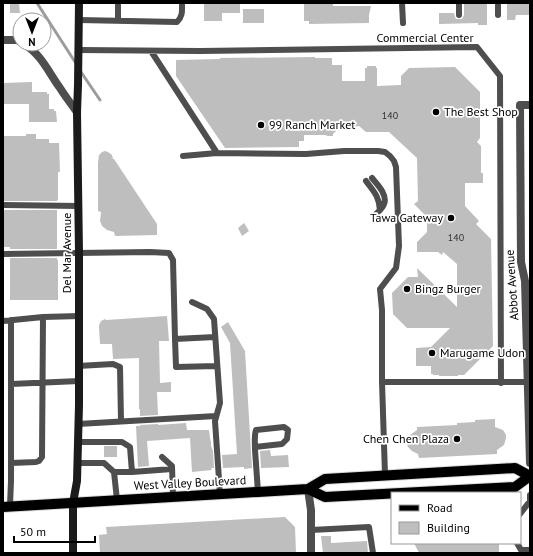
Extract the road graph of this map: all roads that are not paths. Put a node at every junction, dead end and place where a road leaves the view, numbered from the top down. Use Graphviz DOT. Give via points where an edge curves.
graph roads {
  1 [pos="79,3"];
  2 [pos="118,3"];
  3 [pos="182,3"];
  4 [pos="402,3"];
  5 [pos="459,3"];
  6 [pos="498,3"];
  7 [pos="459,15"];
  8 [pos="498,15"];
  9 [pos="118,20"];
  10 [pos="79,23"];
  11 [pos="403,23"];
  12 [pos="79,50"];
  13 [pos="151,51"];
  14 [pos="36,52"];
  15 [pos="530,105"];
  16 [pos="77,112"];
  17 [pos="217,153"];
  18 [pos="183,156"];
  19 [pos="369,179"];
  20 [pos="3,205"];
  21 [pos="79,206"];
  22 [pos="375,214"];
  23 [pos="79,253"];
  24 [pos="3,254"];
  25 [pos="528,281"];
  26 [pos="192,302"];
  27 [pos="80,316"];
  28 [pos="43,318"];
  29 [pos="11,320"];
  30 [pos="3,321"];
  31 [pos="215,337"];
  32 [pos="175,339"];
  33 [pos="78,366"];
  34 [pos="217,366"];
  35 [pos="529,370"];
  36 [pos="79,381"];
  37 [pos="42,382"];
  38 [pos="382,382"];
  39 [pos="501,382"];
  40 [pos="528,382"];
  41 [pos="11,384"];
  42 [pos="216,416"];
  43 [pos="121,422"];
  44 [pos="78,424"];
  45 [pos="78,442"];
  46 [pos="255,447"];
  47 [pos="162,457"];
  48 [pos="530,463"];
  49 [pos="11,464"];
  50 [pos="77,464"];
  51 [pos="172,469"];
  52 [pos="114,472"];
  53 [pos="132,472"];
  54 [pos="384,476"];
  55 [pos="530,476"];
  56 [pos="308,489"];
  57 [pos="258,492"];
  58 [pos="420,492"];
  59 [pos="220,494"];
  60 [pos="391,494"];
  61 [pos="530,495"];
  62 [pos="174,497"];
  63 [pos="117,500"];
  64 [pos="530,501"];
  65 [pos="73,503"];
  66 [pos="7,507"];
  67 [pos="521,513"];
  68 [pos="311,530"];
  69 [pos="518,544"];
  70 [pos="530,550"];
  71 [pos="73,553"];
  72 [pos="311,553"];
  73 [pos="373,553"];
  1 -- 10 [label="main road, Del Mar Avenue"];
  2 -- 9 [label="lane"];
  3 -- 9 [label="lane" via="182,14 177,22"];
  4 -- 11 [label="lane"];
  5 -- 7 [label="lane"];
  6 -- 8 [label="lane"];
  9 -- 10 [label="lane"];
  10 -- 12 [label="main road, Del Mar Avenue"];
  12 -- 13 [label="lane, Commercial Center"];
  12 -- 16 [label="main road, Del Mar Avenue"];
  13 -- 17 [label="lane"];
  13 -- 39 [label="lane, Commercial Center" via="477,46 500,76"];
  14 -- 16 [label="street"];
  15 -- 25 [label="street, Abbot Avenue" via="520,105 521,262"];
  16 -- 21 [label="main road, Del Mar Avenue"];
  17 -- 18 [label="lane"];
  17 -- 38 [label="lane" via="306,154 378,150 385,152 394,161 399,246 396,268 380,289"];
  19 -- 22 [label="lane" via="382,192 384,199 384,204"];
  20 -- 21 [label="lane"];
  21 -- 23 [label="main road, Del Mar Avenue"];
  23 -- 24 [label="lane"];
  23 -- 27 [label="main road, Del Mar Avenue"];
  23 -- 32 [label="lane" via="169,254 173,260"];
  25 -- 35 [label="street, Abbot Avenue"];
  26 -- 31 [label="lane" via="207,309 214,319"];
  27 -- 28 [label="lane"];
  27 -- 33 [label="main road, Del Mar Avenue"];
  28 -- 29 [label="lane"];
  28 -- 37 [label="lane"];
  29 -- 30 [label="lane"];
  29 -- 41 [label="lane"];
  31 -- 32 [label="lane"];
  31 -- 34 [label="lane"];
  32 -- 34 [label="lane" via="176,367"];
  33 -- 36 [label="main road, Del Mar Avenue"];
  33 -- 43 [label="lane" via="113,364 120,367"];
  34 -- 42 [label="lane" via="220,403"];
  35 -- 40 [label="street, Abbot Avenue"];
  36 -- 37 [label="lane"];
  36 -- 44 [label="main road, Del Mar Avenue"];
  37 -- 41 [label="lane"];
  37 -- 49 [label="lane" via="42,457 36,462"];
  38 -- 39 [label="lane"];
  38 -- 54 [label="lane"];
  39 -- 40 [label="lane"];
  40 -- 48 [label="street, Abbot Avenue"];
  41 -- 49 [label="lane"];
  42 -- 43 [label="lane"];
  42 -- 59 [label="lane"];
  43 -- 44 [label="lane"];
  44 -- 45 [label="main road, Del Mar Avenue"];
  45 -- 50 [label="main road, Del Mar Avenue"];
  45 -- 53 [label="lane" via="122,442 130,447"];
  46 -- 46 [label="lane" via="282,444 287,439 288,430 284,427 256,430"];
  46 -- 57 [label="lane"];
  47 -- 51 [label="lane"];
  49 -- 66 [label="lane"];
  50 -- 52 [label="lane" via="104,463"];
  50 -- 65 [label="main road, Del Mar Avenue"];
  51 -- 53 [label="lane"];
  51 -- 62 [label="lane"];
  52 -- 53 [label="lane"];
  52 -- 63 [label="lane"];
  54 -- 55 [label="main road, West Valley Boulevard" via="515,468"];
  54 -- 56 [label="main road, West Valley Boulevard" via="325,479"];
  55 -- 58 [label="main road, West Valley Boulevard" via="514,487"];
  56 -- 57 [label="main road, West Valley Boulevard"];
  56 -- 60 [label="main road, West Valley Boulevard" via="325,497"];
  56 -- 68 [label="street"];
  57 -- 59 [label="main road, West Valley Boulevard"];
  59 -- 62 [label="main road, West Valley Boulevard"];
  61 -- 64 [label="lane"];
  62 -- 63 [label="main road, West Valley Boulevard"];
  63 -- 65 [label="main road, West Valley Boulevard"];
  64 -- 67 [label="lane"];
  65 -- 66 [label="main road, West Valley Boulevard"];
  65 -- 71 [label="main road, Del Mar Avenue"];
  68 -- 72 [label="street"];
  68 -- 73 [label="lane" via="369,528"];
  69 -- 70 [label="lane" via="521,550"];
}
